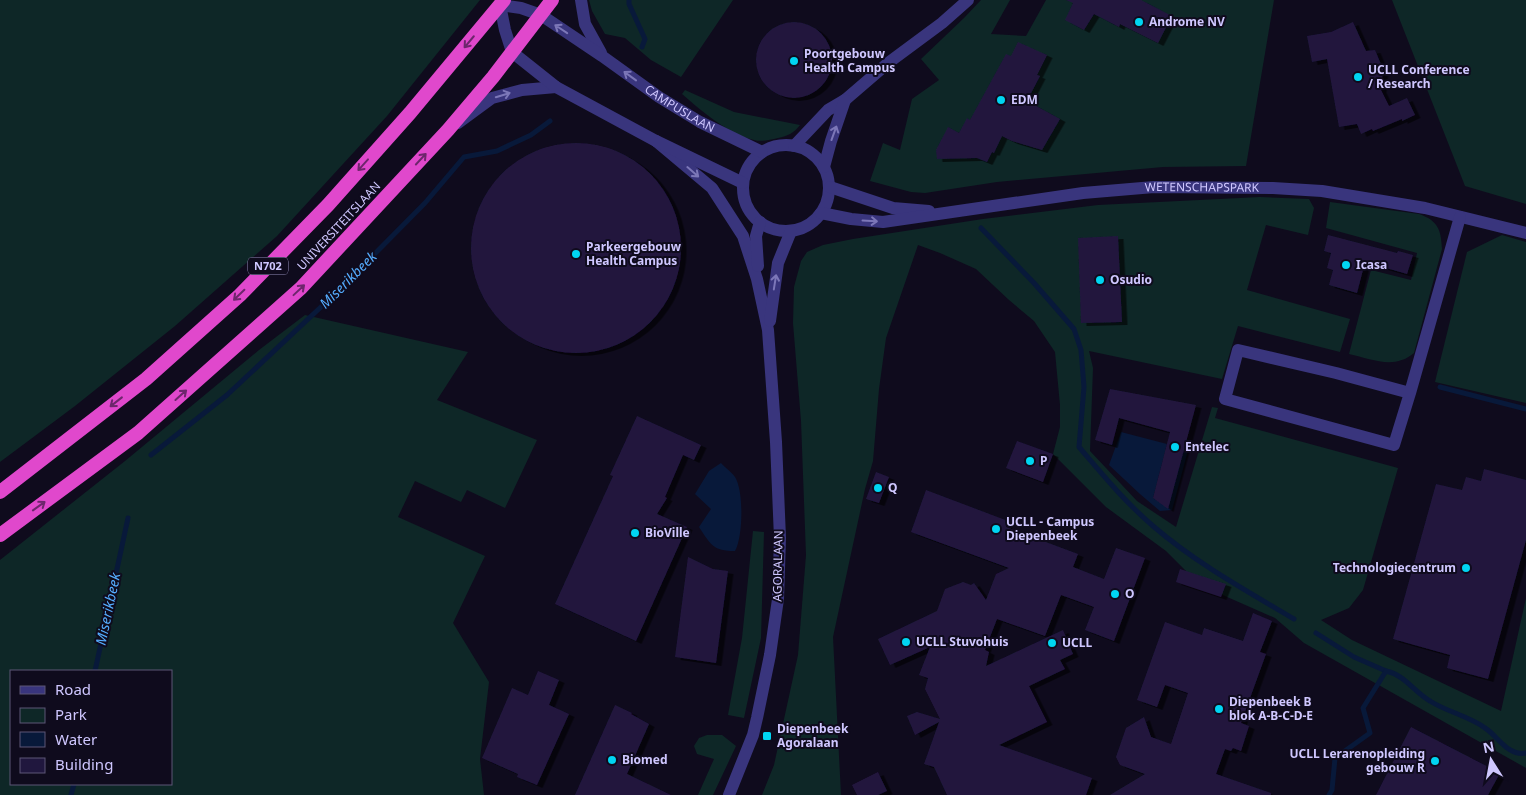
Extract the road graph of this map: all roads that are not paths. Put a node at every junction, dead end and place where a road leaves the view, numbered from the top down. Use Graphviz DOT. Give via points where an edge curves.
graph roads {
  1 [pos="552,0"];
  2 [pos="581,0"];
  3 [pos="968,0"];
  4 [pos="502,2"];
  5 [pos="541,15"];
  6 [pos="512,52"];
  7 [pos="602,56"];
  8 [pos="556,86"];
  9 [pos="845,100"];
  10 [pos="448,130"];
  11 [pos="656,141"];
  12 [pos="794,146"];
  13 [pos="762,152"];
  14 [pos="824,167"];
  15 [pos="744,183"];
  16 [pos="830,187"];
  17 [pos="941,212"];
  18 [pos="822,213"];
  19 [pos="1460,217"];
  20 [pos="760,222"];
  21 [pos="791,231"];
  22 [pos="1526,233"];
  23 [pos="757,279"];
  24 [pos="768,330"];
  25 [pos="1410,393"];
  26 [pos="0,492"];
  27 [pos="0,535"];
  28 [pos="728,795"];
  1 -- 5 [label="highway, UNIVERSITEITSLAAN"];
  2 -- 7 [label="street, CAMPUSLAAN" via="585,24"];
  3 -- 9 [label="street"];
  4 -- 5 [label="street, CAMPUSLAAN"];
  4 -- 6 [label="street" via="505,30"];
  4 -- 26 [label="highway, UNIVERSITEITSLAAN / N702, one-way" via="398,127 240,295 146,379"];
  5 -- 6 [label="highway, UNIVERSITEITSLAAN"];
  7 -- 5 [label="street, CAMPUSLAAN, one-way"];
  6 -- 8 [label="street"];
  6 -- 10 [label="highway, UNIVERSITEITSLAAN"];
  13 -- 7 [label="street, CAMPUSLAAN, one-way" via="700,122"];
  10 -- 8 [label="street, one-way" via="492,98"];
  8 -- 11 [label="street"];
  9 -- 12 [label="street" via="828,110"];
  14 -- 9 [label="street, one-way"];
  27 -- 10 [label="highway, UNIVERSITEITSLAAN, one-way" via="138,433 301,288"];
  11 -- 15 [label="street"];
  11 -- 23 [label="street, AGORALAAN, one-way" via="712,188 743,236"];
  12 -- 13 [label="street" via="772,147"];
  12 -- 14 [label="street" via="816,157"];
  13 -- 15 [label="street" via="750,166"];
  14 -- 16 [label="street"];
  15 -- 20 [label="street" via="746,205"];
  16 -- 17 [label="street, WETENSCHAPSPARK" via="893,208"];
  16 -- 18 [label="street"];
  18 -- 17 [label="street, WETENSCHAPSPARK, one-way" via="851,220 883,222"];
  17 -- 19 [label="street, WETENSCHAPSPARK" via="1083,192 1154,187 1263,188 1322,191"];
  18 -- 21 [label="street" via="807,225"];
  19 -- 22 [label="street, WETENSCHAPSPARK"];
  19 -- 25 [label="street"];
  20 -- 21 [label="street" via="775,230"];
  20 -- 23 [label="street, AGORALAAN" via="756,236"];
  24 -- 21 [label="street, AGORALAAN, one-way" via="778,263"];
  23 -- 24 [label="street, AGORALAAN"];
  24 -- 28 [label="street, AGORALAAN" via="780,538 778,599 753,735"];
  25 -- 25 [label="street" via="1238,350 1224,399 1394,445"];
}
